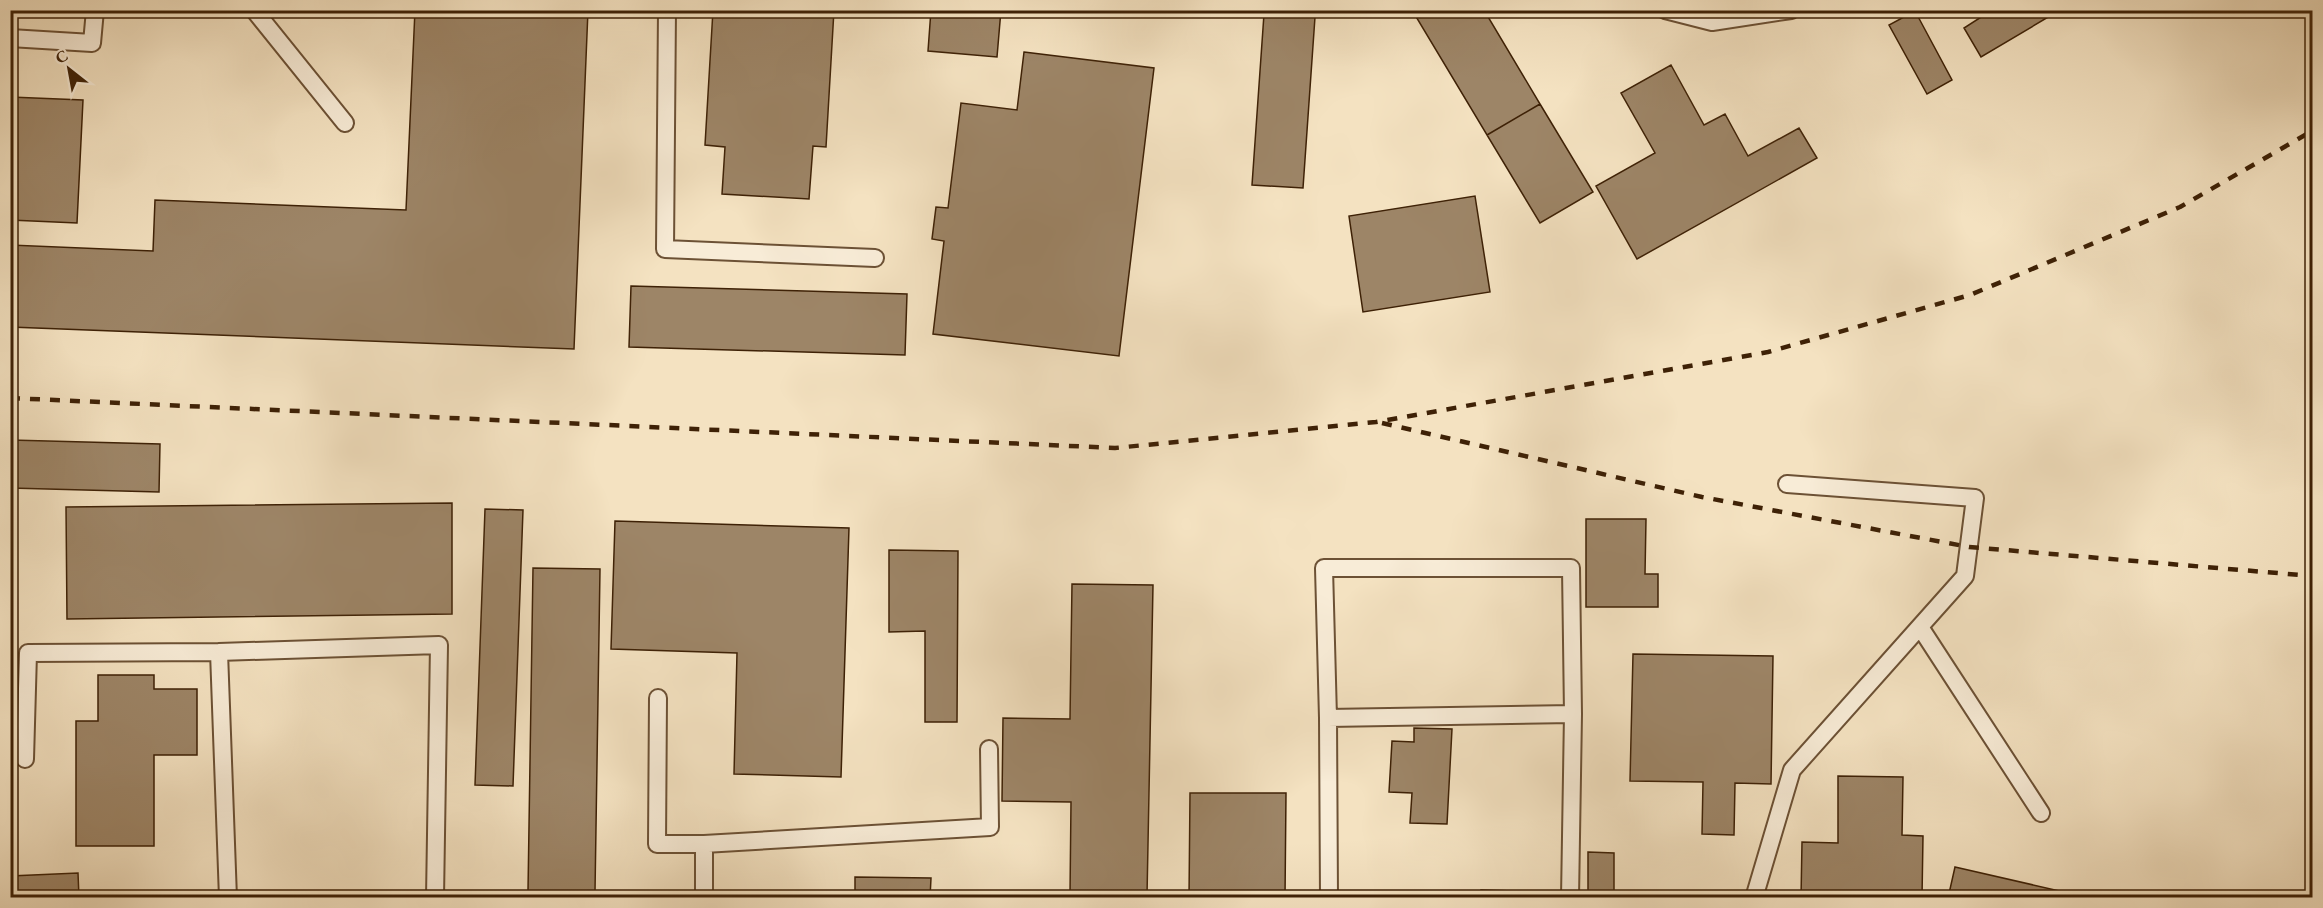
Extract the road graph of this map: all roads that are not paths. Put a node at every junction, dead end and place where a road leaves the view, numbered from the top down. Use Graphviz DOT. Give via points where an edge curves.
graph roads {
  1 [pos="95,10"];
  2 [pos="254,10"];
  3 [pos="667,10"];
  4 [pos="1665,10"];
  5 [pos="1791,10"];
  6 [pos="10,38"];
  7 [pos="345,123"];
  8 [pos="875,258"];
  9 [pos="1787,484"];
  10 [pos="1920,627"];
  11 [pos="219,652"];
  12 [pos="658,698"];
  13 [pos="1573,714"];
  14 [pos="1328,718"];
  15 [pos="989,749"];
  16 [pos="25,759"];
  17 [pos="2041,813"];
  18 [pos="704,844"];
  19 [pos="228,897"];
  20 [pos="435,897"];
  21 [pos="704,897"];
  22 [pos="1329,897"];
  23 [pos="1570,897"];
  24 [pos="1754,897"];
  1 -- 6 [label="lane" via="92,44"];
  2 -- 7 [label="lane"];
  3 -- 8 [label="lane" via="665,249"];
  4 -- 5 [label="lane" via="1712,22"];
  9 -- 10 [label="lane" via="1975,498 1965,576"];
  10 -- 17 [label="lane"];
  10 -- 24 [label="lane" via="1792,770"];
  11 -- 16 [label="lane" via="28,653"];
  11 -- 19 [label="lane"];
  11 -- 20 [label="lane" via="439,645"];
  12 -- 18 [label="lane" via="657,844"];
  13 -- 14 [label="lane"];
  13 -- 14 [label="lane" via="1571,568 1324,568"];
  13 -- 23 [label="lane"];
  14 -- 22 [label="lane"];
  15 -- 18 [label="lane" via="990,827"];
  18 -- 21 [label="lane"];
}
